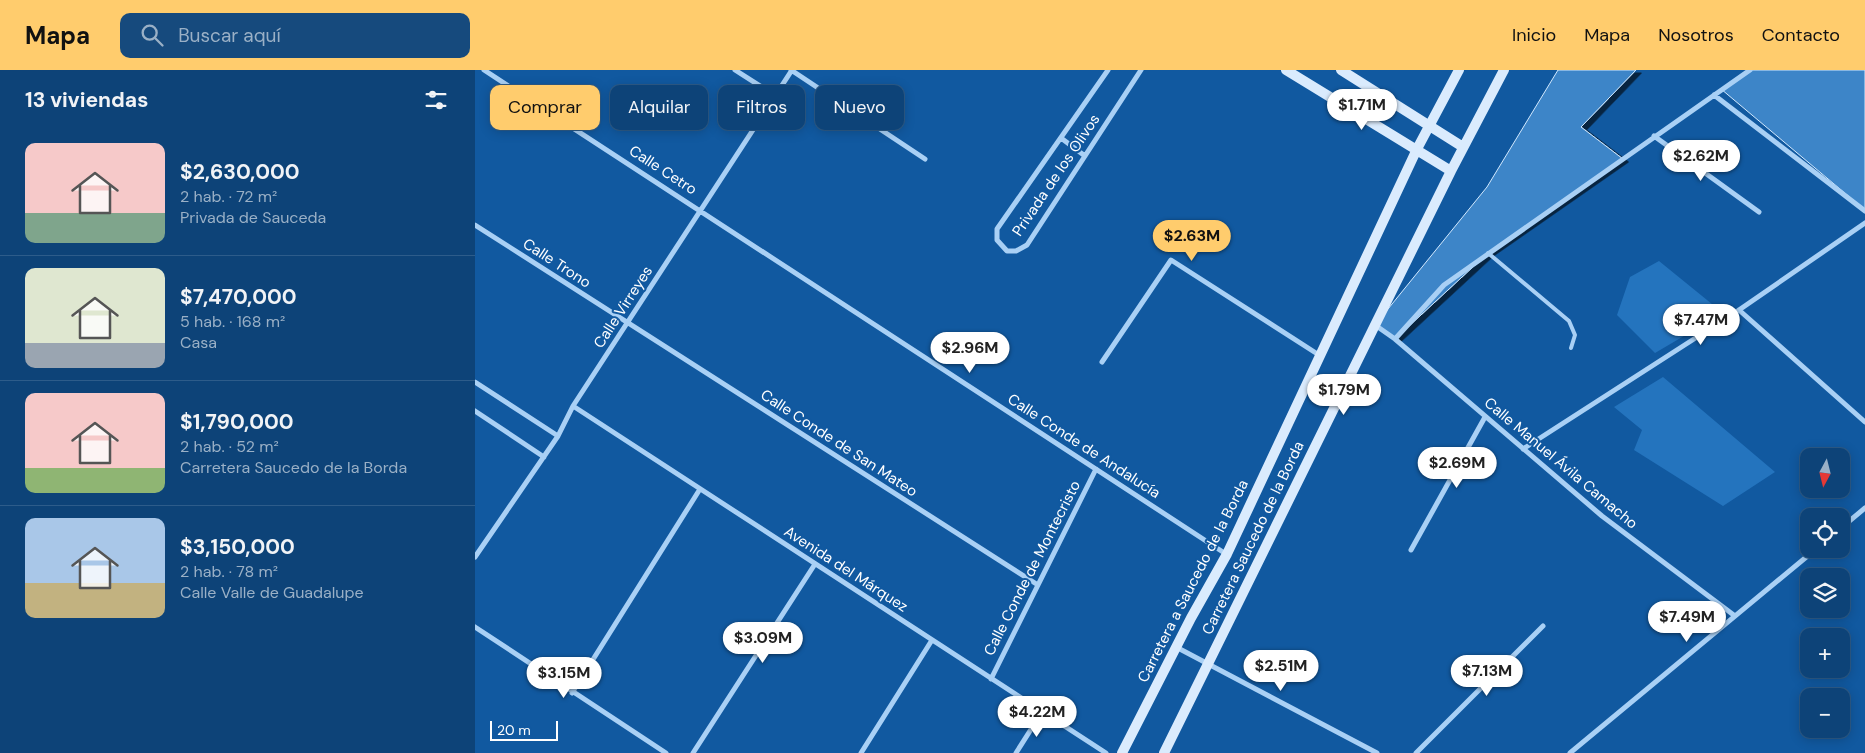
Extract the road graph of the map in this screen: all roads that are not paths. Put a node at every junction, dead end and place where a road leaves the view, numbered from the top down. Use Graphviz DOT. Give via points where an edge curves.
graph roads {
  1 [pos="484,70"];
  2 [pos="735,70"];
  3 [pos="791,70"];
  4 [pos="1109,70"];
  5 [pos="1141,70"];
  6 [pos="1286,70"];
  7 [pos="1341,70"];
  8 [pos="1459,70"];
  9 [pos="1504,70"];
  10 [pos="1751,70"];
  11 [pos="758,85"];
  12 [pos="781,85"];
  13 [pos="1713,95"];
  14 [pos="1431,125"];
  15 [pos="752,130"];
  16 [pos="1654,136"];
  17 [pos="1061,138"];
  18 [pos="1463,147"];
  19 [pos="1417,149"];
  20 [pos="1085,156"];
  21 [pos="925,159"];
  22 [pos="1451,171"];
  23 [pos="702,210"];
  24 [pos="1865,210"];
  25 [pos="1759,212"];
  26 [pos="1865,223"];
  27 [pos="475,225"];
  28 [pos="1488,253"];
  29 [pos="1739,310"];
  30 [pos="626,322"];
  31 [pos="1375,325"];
  32 [pos="1395,339"];
  33 [pos="1571,348"];
  34 [pos="1319,356"];
  35 [pos="1102,362"];
  36 [pos="475,382"];
  37 [pos="573,406"];
  38 [pos="475,411"];
  39 [pos="1485,418"];
  40 [pos="1865,422"];
  41 [pos="558,436"];
  42 [pos="1523,450"];
  43 [pos="544,457"];
  44 [pos="1096,468"];
  45 [pos="700,489"];
  46 [pos="1865,508"];
  47 [pos="1850,520"];
  48 [pos="1411,550"];
  49 [pos="1227,554"];
  50 [pos="475,557"];
  51 [pos="1805,558"];
  52 [pos="815,564"];
  53 [pos="1038,585"];
  54 [pos="1735,616"];
  55 [pos="1543,626"];
  56 [pos="475,627"];
  57 [pos="931,640"];
  58 [pos="1175,647"];
  59 [pos="1207,665"];
  60 [pos="991,679"];
  61 [pos="572,692"];
  62 [pos="1042,712"];
  63 [pos="666,753"];
  64 [pos="693,753"];
  65 [pos="861,753"];
  66 [pos="1016,753"];
  67 [pos="1106,753"];
  68 [pos="1122,753"];
  69 [pos="1164,753"];
  70 [pos="1377,753"];
  71 [pos="1416,753"];
  72 [pos="1570,753"];
  1 -- 23 [label="street, Calle Cetro"];
  2 -- 11 [label="street"];
  3 -- 12 [label="street, Calle Virreyes"];
  3 -- 21 [label="street"];
  4 -- 17 [label="street, Privada de los Olivos"];
  5 -- 20 [label="street, Privada de los Olivos"];
  6 -- 19 [label="street"];
  7 -- 14 [label="street"];
  8 -- 14 [label="street, Carretera a Saucedo de la Borda"];
  9 -- 18 [label="street, Carretera Saucedo de la Borda"];
  10 -- 13 [label="street"];
  13 -- 16 [label="street"];
  13 -- 24 [label="street"];
  14 -- 18 [label="street"];
  14 -- 19 [label="street, Carretera a Saucedo de la Borda"];
  15 -- 23 [label="street, Calle Virreyes"];
  16 -- 25 [label="street"];
  16 -- 28 [label="street"];
  17 -- 20 [label="street"];
  17 -- 20 [label="street, Privada de los Olivos" via="997,229 997,240 1007,251 1017,251 1027,245"];
  18 -- 22 [label="street, Carretera Saucedo de la Borda"];
  19 -- 22 [label="street"];
  19 -- 34 [label="street, Carretera a Saucedo de la Borda"];
  22 -- 31 [label="street, Carretera Saucedo de la Borda"];
  23 -- 30 [label="street, Calle Virreyes"];
  23 -- 44 [label="street, Calle Conde de Andalucía"];
  26 -- 29 [label="street"];
  27 -- 30 [label="street, Calle Trono"];
  28 -- 32 [label="street" via="1444,285"];
  28 -- 33 [label="lane" via="1569,321 1575,335"];
  29 -- 40 [label="street"];
  29 -- 42 [label="street"];
  30 -- 37 [label="street, Calle Virreyes"];
  30 -- 53 [label="street, Calle Conde de San Mateo"];
  31 -- 32 [label="street, Calle Manuel Ávila Camacho"];
  31 -- 59 [label="street, Carretera Saucedo de la Borda"];
  32 -- 39 [label="street, Calle Manuel Ávila Camacho"];
  34 -- 35 [label="street" via="1171,260"];
  34 -- 49 [label="street, Carretera a Saucedo de la Borda"];
  36 -- 41 [label="street"];
  37 -- 41 [label="street, Calle Virreyes"];
  37 -- 45 [label="street, Avenida del Márquez"];
  38 -- 43 [label="street"];
  39 -- 42 [label="street, Calle Manuel Ávila Camacho"];
  39 -- 48 [label="street"];
  41 -- 43 [label="street, Calle Virreyes"];
  42 -- 54 [label="street, Calle Manuel Ávila Camacho" via="1602,516"];
  43 -- 50 [label="street, Calle Virreyes"];
  44 -- 49 [label="street, Calle Conde de Andalucía"];
  44 -- 53 [label="street, Calle Conde de Montecristo"];
  45 -- 52 [label="street, Avenida del Márquez"];
  45 -- 61 [label="street"];
  46 -- 47 [label="street"];
  49 -- 58 [label="street, Carretera a Saucedo de la Borda"];
  51 -- 54 [label="street"];
  52 -- 57 [label="street, Avenida del Márquez"];
  52 -- 64 [label="street"];
  53 -- 60 [label="street, Calle Conde de Montecristo"];
  54 -- 72 [label="street"];
  55 -- 71 [label="street"];
  56 -- 61 [label="street"];
  57 -- 60 [label="street, Avenida del Márquez"];
  57 -- 65 [label="street"];
  58 -- 59 [label="street"];
  58 -- 68 [label="street, Carretera a Saucedo de la Borda"];
  59 -- 69 [label="street, Carretera Saucedo de la Borda"];
  59 -- 70 [label="street"];
  60 -- 62 [label="street, Avenida del Márquez"];
  61 -- 63 [label="street"];
  62 -- 66 [label="street"];
  62 -- 67 [label="street, Avenida del Márquez"];
}
